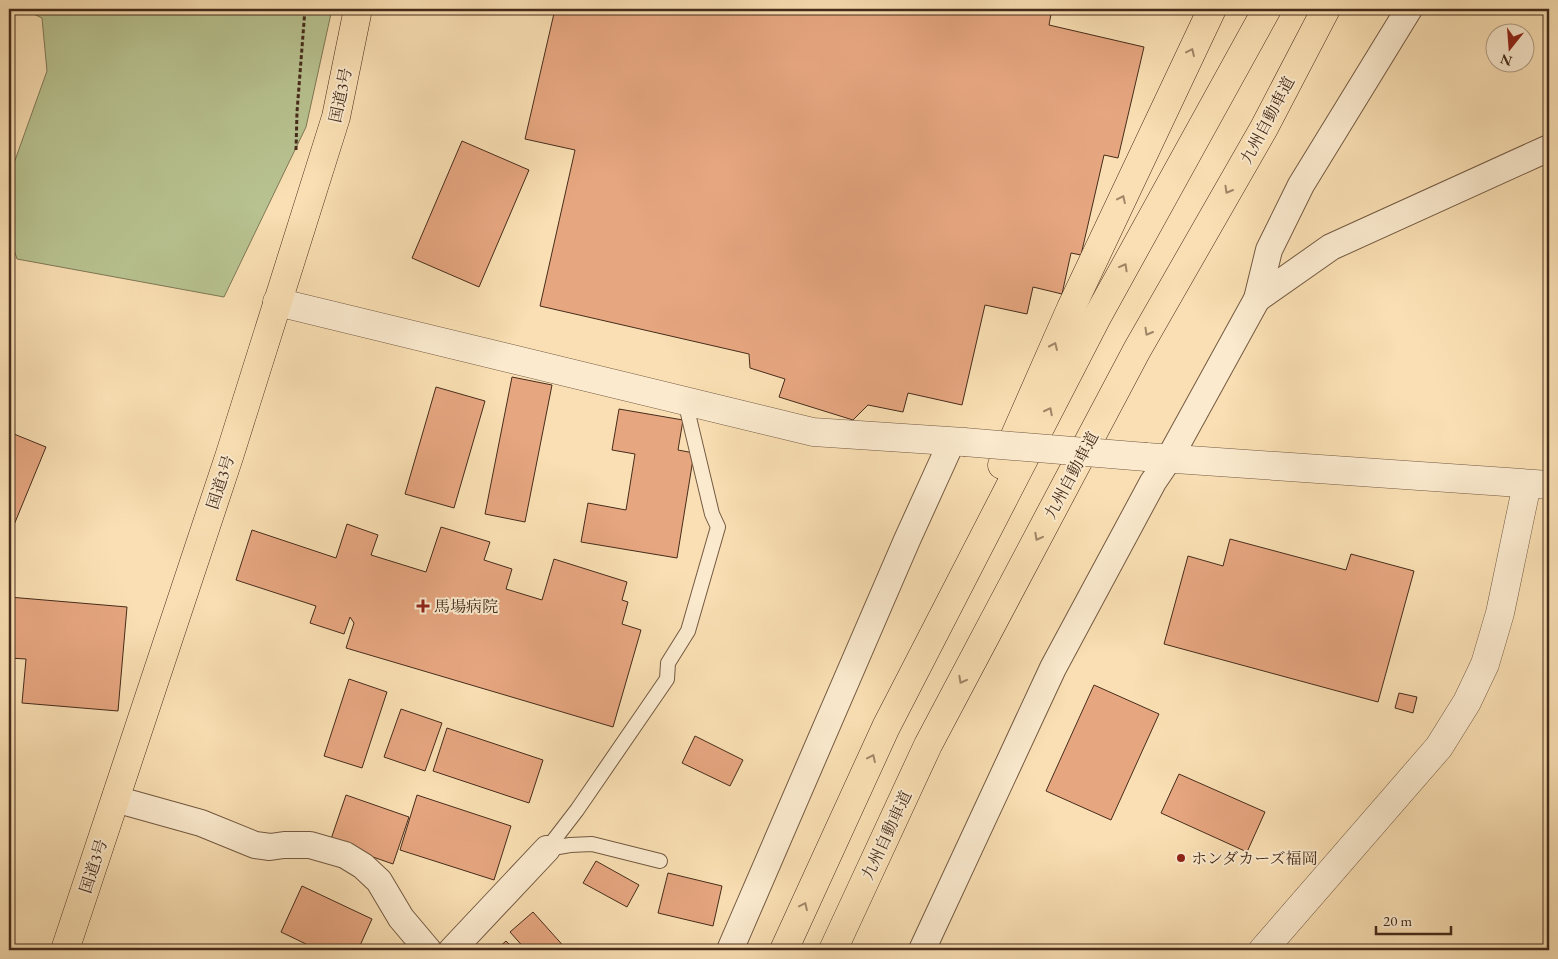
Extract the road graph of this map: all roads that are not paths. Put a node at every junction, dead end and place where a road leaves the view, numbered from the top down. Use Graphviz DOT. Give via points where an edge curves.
graph roads {
  1 [pos="358,9"];
  2 [pos="1212,9"];
  3 [pos="1267,9"];
  4 [pos="1326,9"];
  5 [pos="1343,9"];
  6 [pos="1409,9"];
  7 [pos="1264,128"];
  8 [pos="1549,148"];
  9 [pos="1257,298"];
  10 [pos="277,302"];
  11 [pos="685,402"];
  12 [pos="958,442"];
  13 [pos="1158,457"];
  14 [pos="1538,484"];
  15 [pos="886,727"];
  16 [pos="115,799"];
  17 [pos="547,849"];
  18 [pos="660,861"];
  19 [pos="65,950"];
  20 [pos="428,950"];
  21 [pos="452,950"];
  22 [pos="730,950"];
  23 [pos="784,950"];
  24 [pos="833,950"];
  25 [pos="922,950"];
  26 [pos="1263,950"];
  1 -- 10 [label="highway, 国道3号" via="336,118"];
  15 -- 2 [label="highway, one-way" via="1071,308"];
  15 -- 3 [label="highway, one-way" via="1096,318"];
  4 -- 7 [label="highway, 九州自動車道"];
  5 -- 7 [label="highway"];
  6 -- 9 [label="street" via="1301,185 1269,250"];
  7 -- 24 [label="highway, 九州自動車道, one-way" via="1137,350 928,745"];
  8 -- 9 [label="street" via="1331,248"];
  9 -- 13 [label="street"];
  10 -- 11 [label="street"];
  10 -- 16 [label="highway, 国道3号"];
  11 -- 12 [label="street" via="813,432"];
  11 -- 17 [label="lane" via="718,527 688,631 668,663 667,679"];
  12 -- 13 [label="street, bridge"];
  12 -- 22 [label="street" via="892,575"];
  13 -- 14 [label="street"];
  13 -- 25 [label="street" via="1153,482 1053,668"];
  14 -- 26 [label="street" via="1485,664 1467,702 1438,747"];
  23 -- 15 [label="highway, one-way"];
  16 -- 19 [label="highway, 国道3号"];
  16 -- 20 [label="street" via="201,824 255,845 310,845 345,855 364,866 378,881 401,918"];
  17 -- 18 [label="lane" via="592,844"];
  17 -- 21 [label="street"];
}
